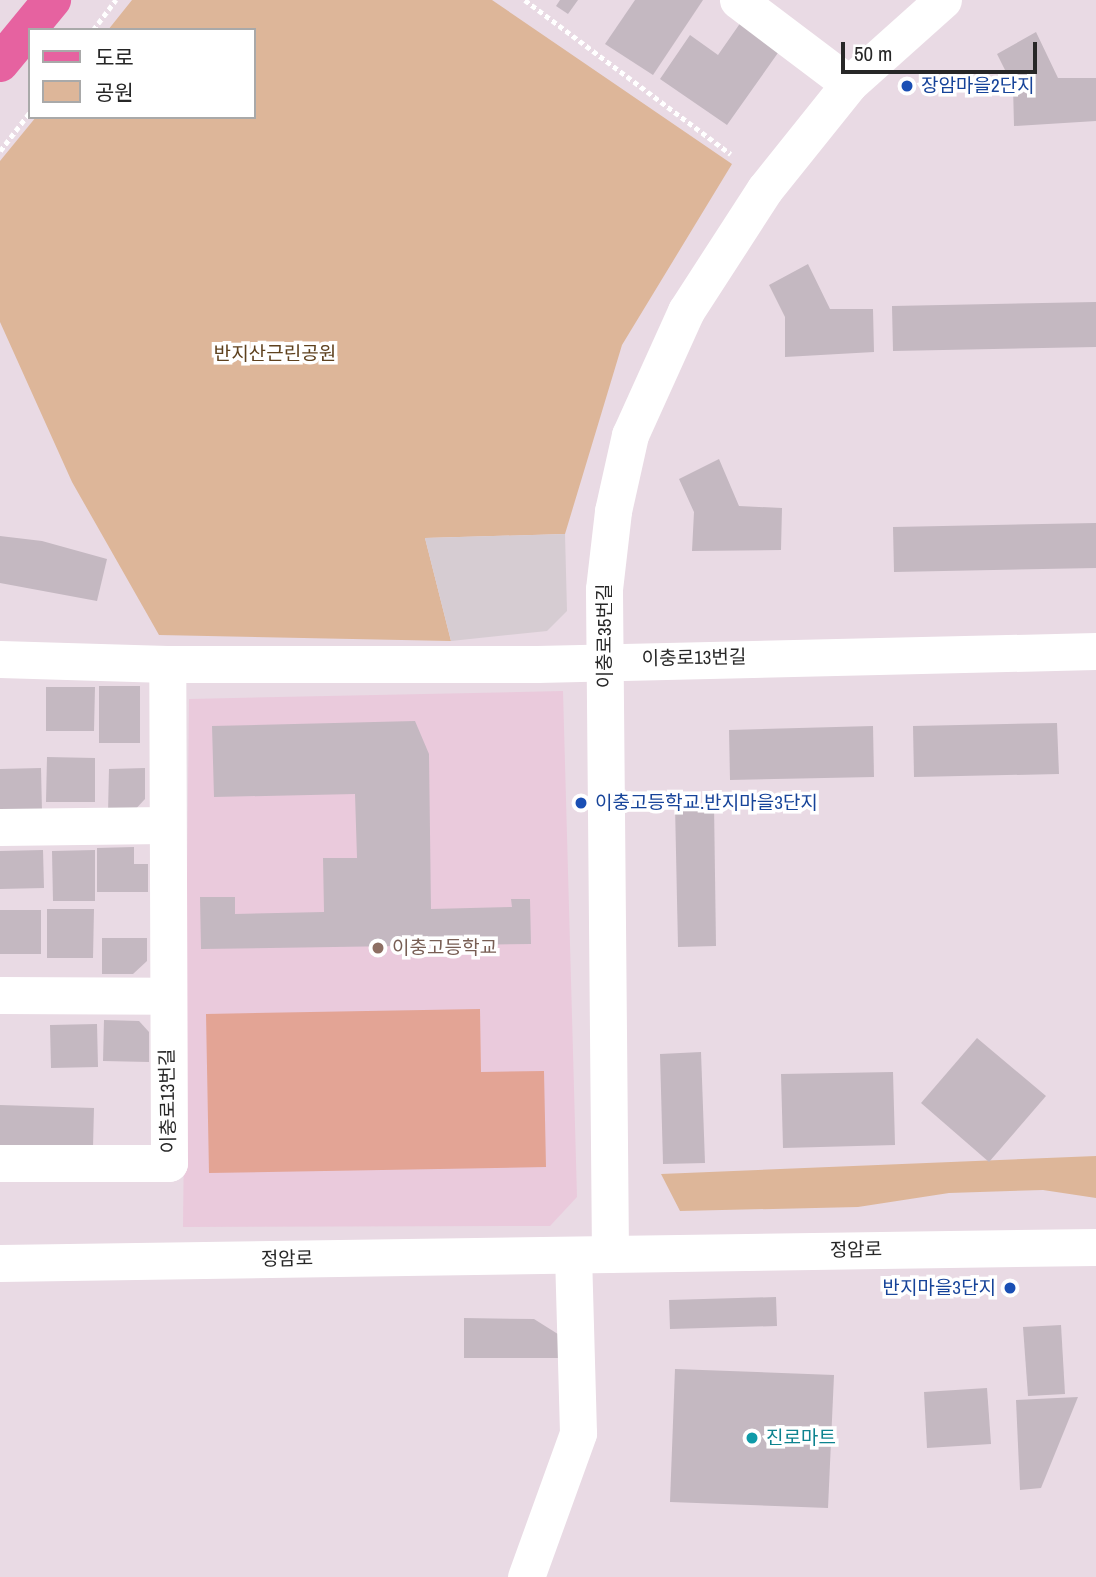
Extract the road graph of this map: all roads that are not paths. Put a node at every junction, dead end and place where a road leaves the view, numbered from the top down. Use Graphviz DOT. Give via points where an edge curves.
graph roads {
  1 [pos="52,0"];
  2 [pos="738,0"];
  3 [pos="943,0"];
  4 [pos="29,28"];
  5 [pos="28,29"];
  6 [pos="0,63"];
  7 [pos="849,85"];
  8 [pos="1096,651"];
  9 [pos="0,659"];
  10 [pos="605,660"];
  11 [pos="167,664"];
  12 [pos="165,825"];
  13 [pos="0,827"];
  14 [pos="0,995"];
  15 [pos="167,996"];
  16 [pos="0,1163"];
  17 [pos="1096,1247"];
  18 [pos="610,1254"];
  19 [pos="573,1255"];
  20 [pos="0,1263"];
  21 [pos="526,1577"];
  1 -- 4 [label="main road"];
  2 -- 7 [label="street"];
  3 -- 7 [label="street, 이충로35번길"];
  5 -- 6 [label="main road"];
  7 -- 10 [label="street, 이충로35번길" via="765,190 686,311 629,435 604,589"];
  8 -- 10 [label="street, 이충로13번길"];
  9 -- 11 [label="street, 이충로13번길"];
  10 -- 11 [label="street, 이충로13번길"];
  10 -- 18 [label="street, 이충로35번길"];
  11 -- 12 [label="street, 이충로13번길"];
  12 -- 13 [label="street"];
  12 -- 15 [label="street, 이충로13번길"];
  14 -- 15 [label="street"];
  15 -- 16 [label="street, 이충로13번길" via="169,1163"];
  17 -- 18 [label="street, 정암로"];
  18 -- 19 [label="street, 정암로"];
  19 -- 20 [label="street, 정암로"];
  19 -- 21 [label="street" via="578,1433"];
}
